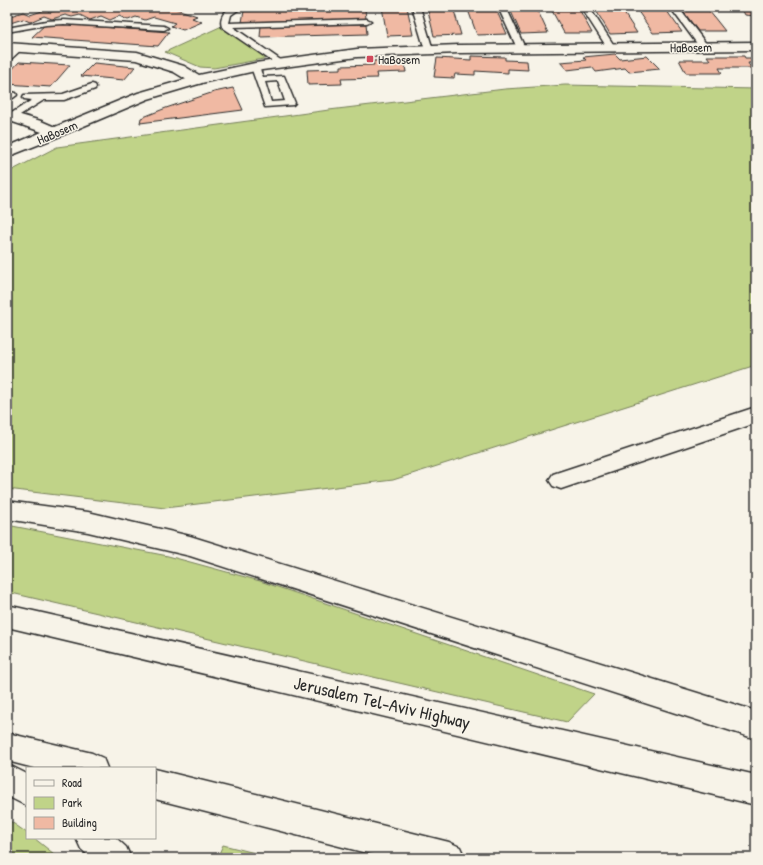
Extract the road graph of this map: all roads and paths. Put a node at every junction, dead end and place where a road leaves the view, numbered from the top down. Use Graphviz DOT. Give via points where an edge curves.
graph roads {
  1 [pos="238,7"];
  2 [pos="416,7"];
  3 [pos="502,7"];
  4 [pos="585,7"];
  5 [pos="674,7"];
  6 [pos="367,21"];
  7 [pos="225,25"];
  8 [pos="164,28"];
  9 [pos="7,30"];
  10 [pos="704,46"];
  11 [pos="756,46"];
  12 [pos="611,47"];
  13 [pos="13,48"];
  14 [pos="521,48"];
  15 [pos="429,50"];
  16 [pos="7,58"];
  17 [pos="279,64"];
  18 [pos="255,67"];
  19 [pos="197,80"];
  20 [pos="259,80"];
  21 [pos="92,87"];
  22 [pos="27,97"];
  23 [pos="41,98"];
  24 [pos="10,115"];
  25 [pos="54,133"];
  26 [pos="7,152"];
  27 [pos="756,415"];
  28 [pos="561,480"];
  29 [pos="7,510"];
  30 [pos="7,616"];
  31 [pos="756,724"];
  32 [pos="7,746"];
  33 [pos="88,767"];
  34 [pos="7,779"];
  35 [pos="156,784"];
  36 [pos="26,790"];
  37 [pos="756,790"];
  38 [pos="93,839"];
  39 [pos="115,858"];
  40 [pos="449,858"];
  1 -- 7 [label="lane" via="229,11"];
  2 -- 15 [label="lane"];
  3 -- 14 [label="lane"];
  4 -- 12 [label="lane"];
  5 -- 10 [label="lane"];
  6 -- 7 [label="lane"];
  7 -- 17 [label="lane"];
  8 -- 9 [label="lane" via="64,22"];
  10 -- 11 [label="main road, HaBosem"];
  10 -- 12 [label="main road, HaBosem"];
  12 -- 14 [label="main road, HaBosem"];
  13 -- 16 [label="lane"];
  13 -- 19 [label="main road" via="138,56 179,69"];
  14 -- 15 [label="main road, HaBosem"];
  15 -- 17 [label="main road, HaBosem" via="357,53"];
  17 -- 18 [label="main road, HaBosem"];
  18 -- 19 [label="main road, HaBosem"];
  18 -- 20 [label="lane"];
  19 -- 25 [label="main road, HaBosem" via="143,96"];
  21 -- 23 [label="lane" via="64,97"];
  22 -- 23 [label="lane"];
  23 -- 24 [label="lane"];
  24 -- 25 [label="main road"];
  25 -- 26 [label="main road, HaBosem"];
  27 -- 28 [label="main road"];
  29 -- 31 [label="main road" via="88,522 190,546"];
  30 -- 37 [label="main road, Jerusalem Tel-Aviv Highway"];
  32 -- 33 [label="main road"];
  34 -- 36 [label="main road"];
  35 -- 40 [label="main road"];
  38 -- 39 [label="main road"];
}
